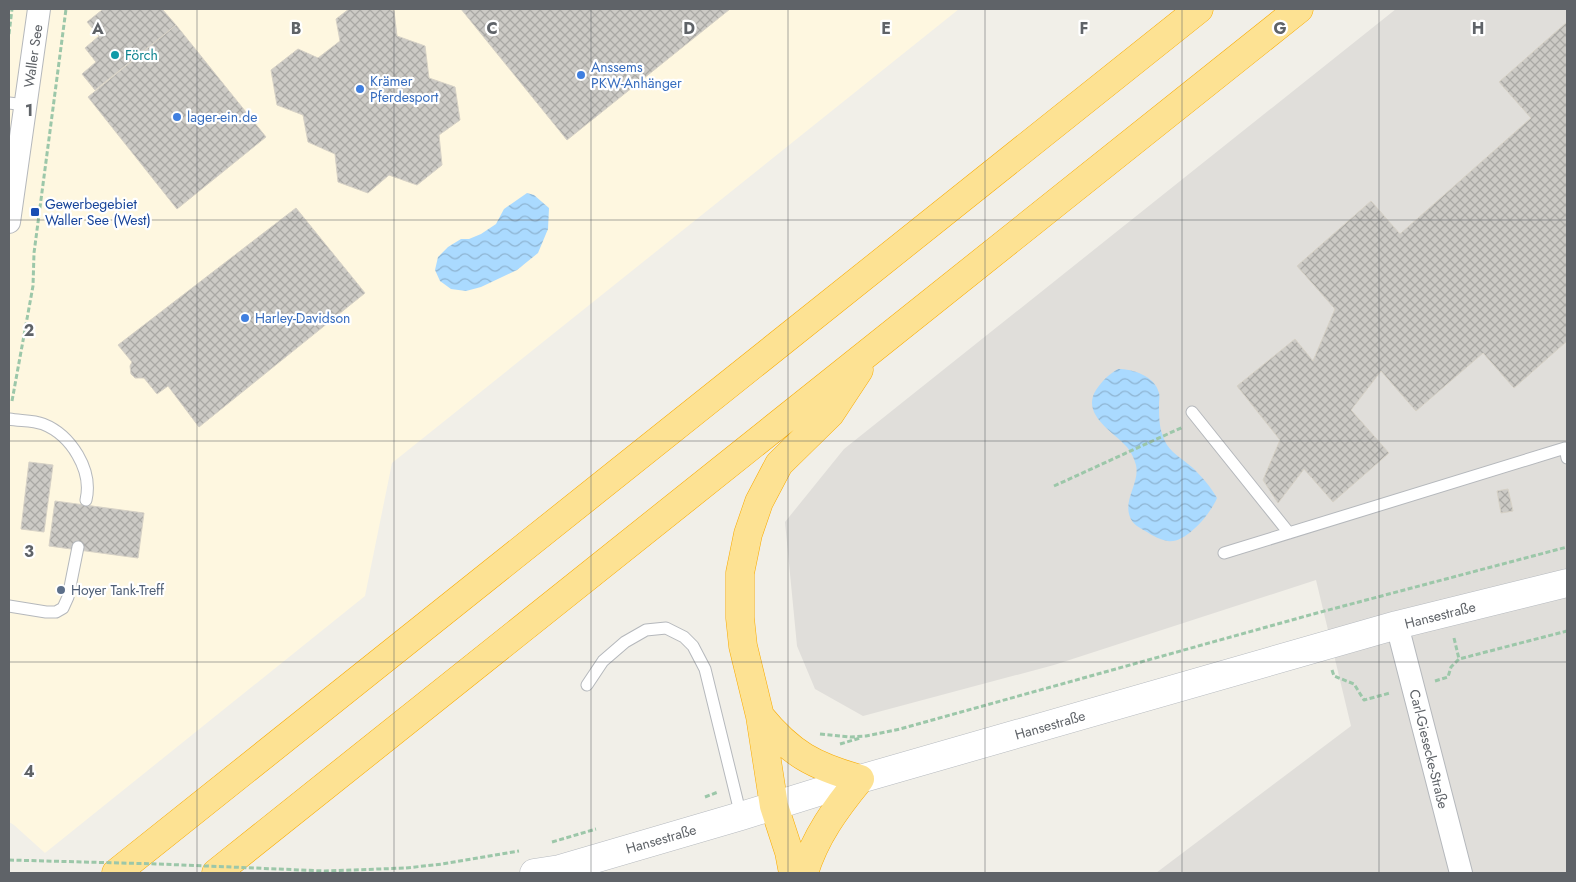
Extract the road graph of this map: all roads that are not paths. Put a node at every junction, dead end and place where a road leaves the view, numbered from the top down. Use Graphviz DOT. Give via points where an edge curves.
graph roads {
  1 [pos="39,9"];
  2 [pos="1199,9"];
  3 [pos="1299,9"];
  4 [pos="17,104"];
  5 [pos="9,222"];
  6 [pos="874,348"];
  7 [pos="1192,412"];
  8 [pos="9,419"];
  9 [pos="1566,451"];
  10 [pos="86,500"];
  11 [pos="1289,533"];
  12 [pos="78,547"];
  13 [pos="1224,553"];
  14 [pos="1567,583"];
  15 [pos="9,606"];
  16 [pos="1397,625"];
  17 [pos="587,685"];
  18 [pos="760,716"];
  19 [pos="860,779"];
  20 [pos="774,806"];
  21 [pos="741,816"];
  22 [pos="530,861"];
  23 [pos="116,873"];
  24 [pos="216,873"];
  25 [pos="793,873"];
  26 [pos="804,873"];
  27 [pos="1461,873"];
  1 -- 4 [label="street, Waller See"];
  2 -- 23 [label="highway"];
  3 -- 6 [label="highway"];
  4 -- 5 [label="street, Waller See"];
  6 -- 18 [label="highway" via="830,414 779,464 759,502 748,534 740,573 740,618 743,646"];
  6 -- 24 [label="highway"];
  7 -- 11 [label="lane"];
  8 -- 10 [label="lane" via="41,423 68,441 87,478"];
  9 -- 11 [label="lane"];
  11 -- 13 [label="lane"];
  12 -- 15 [label="lane" via="63,608 46,612"];
  14 -- 16 [label="main road, Hansestraße"];
  16 -- 19 [label="main road, Hansestraße"];
  16 -- 27 [label="street, Carl-Giesecke-Straße"];
  17 -- 21 [label="lane" via="603,661 625,642 646,630 666,628 684,638 693,646 705,670"];
  18 -- 19 [label="highway" via="802,756 830,770"];
  18 -- 20 [label="highway"];
  19 -- 20 [label="main road, Hansestraße"];
  19 -- 26 [label="highway" via="821,832"];
  20 -- 21 [label="main road, Hansestraße"];
  20 -- 25 [label="highway"];
  21 -- 22 [label="main road, Hansestraße" via="560,869"];
}
